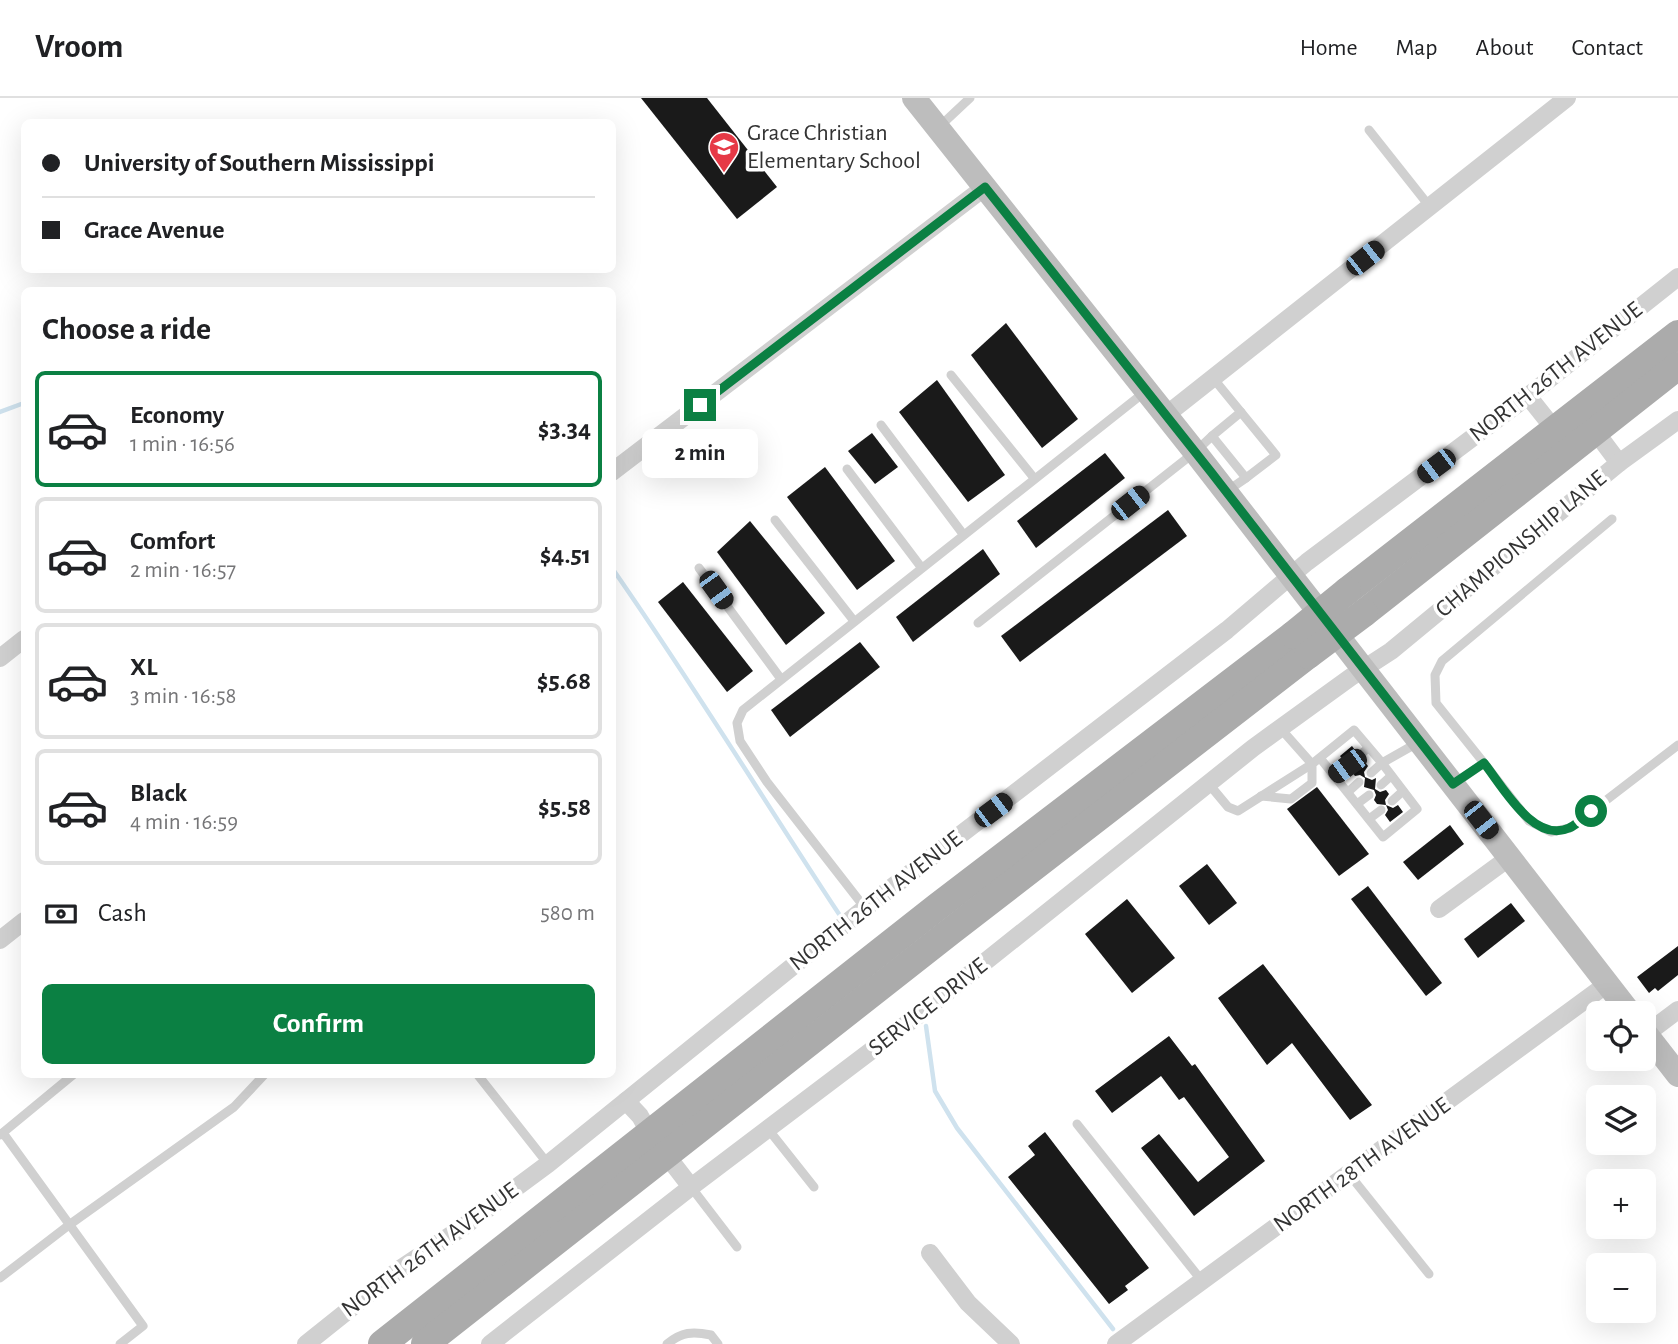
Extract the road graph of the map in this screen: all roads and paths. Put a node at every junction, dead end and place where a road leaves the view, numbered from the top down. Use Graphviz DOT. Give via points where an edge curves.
graph roads {
  1 [pos="914,98"];
  2 [pos="970,98"];
  3 [pos="1567,98"];
  4 [pos="938,128"];
  5 [pos="1369,130"];
  6 [pos="985,187"];
  7 [pos="1430,206"];
  8 [pos="1678,276"];
  9 [pos="1678,334"];
  10 [pos="1678,366"];
  11 [pos="951,375"];
  12 [pos="1213,378"];
  13 [pos="1146,391"];
  14 [pos="1528,396"];
  15 [pos="1241,412"];
  16 [pos="1166,415"];
  17 [pos="1678,419"];
  18 [pos="881,425"];
  19 [pos="1555,430"];
  20 [pos="1595,431"];
  21 [pos="1204,444"];
  22 [pos="1619,464"];
  23 [pos="616,469"];
  24 [pos="847,469"];
  25 [pos="1034,478"];
  26 [pos="1236,485"];
  27 [pos="1612,519"];
  28 [pos="775,520"];
  29 [pos="963,534"];
  30 [pos="922,567"];
  31 [pos="699,568"];
  32 [pos="1291,576"];
  33 [pos="1355,602"];
  34 [pos="854,621"];
  35 [pos="978,623"];
  36 [pos="21,642"];
  37 [pos="0,659"];
  38 [pos="1365,670"];
  39 [pos="782,679"];
  40 [pos="1281,729"];
  41 [pos="1420,741"];
  42 [pos="1678,745"];
  43 [pos="1368,748"];
  44 [pos="1358,757"];
  45 [pos="1320,758"];
  46 [pos="1382,763"];
  47 [pos="1484,763"];
  48 [pos="1312,764"];
  49 [pos="1347,766"];
  50 [pos="1371,773"];
  51 [pos="1334,775"];
  52 [pos="1391,776"];
  53 [pos="1359,782"];
  54 [pos="1208,783"];
  55 [pos="1453,784"];
  56 [pos="1381,785"];
  57 [pos="1403,791"];
  58 [pos="1348,792"];
  59 [pos="1369,795"];
  60 [pos="1261,796"];
  61 [pos="1392,801"];
  62 [pos="1357,804"];
  63 [pos="1381,810"];
  64 [pos="1369,819"];
  65 [pos="1510,858"];
  66 [pos="865,908"];
  67 [pos="1439,909"];
  68 [pos="21,923"];
  69 [pos="0,940"];
  70 [pos="1607,984"];
  71 [pos="1620,1001"];
  72 [pos="1678,1010"];
  73 [pos="1656,1025"];
  74 [pos="1656,1046"];
  75 [pos="1678,1075"];
  76 [pos="69,1078"];
  77 [pos="261,1078"];
  78 [pos="480,1078"];
  79 [pos="626,1101"];
  80 [pos="1077,1124"];
  81 [pos="768,1129"];
  82 [pos="1,1134"];
  83 [pos="658,1144"];
  84 [pos="548,1164"];
  85 [pos="1349,1174"];
  86 [pos="691,1187"];
  87 [pos="814,1187"];
  88 [pos="69,1225"];
  89 [pos="737,1247"];
  90 [pos="930,1253"];
  91 [pos="1429,1274"];
  92 [pos="0,1278"];
  93 [pos="1202,1281"];
  94 [pos="120,1344"];
  95 [pos="306,1344"];
  96 [pos="382,1344"];
  97 [pos="425,1344"];
  98 [pos="490,1344"];
  99 [pos="667,1344"];
  100 [pos="718,1344"];
  101 [pos="1011,1344"];
  102 [pos="1116,1344"];
  1 -- 4 [label="main road"];
  2 -- 4 [label="lane"];
  3 -- 7 [label="street"];
  4 -- 6 [label="main road"];
  5 -- 7 [label="lane"];
  6 -- 13 [label="main road"];
  6 -- 23 [label="street"];
  7 -- 12 [label="street"];
  8 -- 14 [label="street, NORTH 26TH AVENUE"];
  9 -- 19 [label="main road"];
  10 -- 20 [label="main road"];
  11 -- 25 [label="lane"];
  12 -- 15 [label="lane"];
  12 -- 16 [label="street"];
  13 -- 16 [label="main road"];
  13 -- 25 [label="lane"];
  14 -- 19 [label="street"];
  14 -- 32 [label="street, NORTH 26TH AVENUE"];
  15 -- 21 [label="lane"];
  15 -- 26 [label="lane" via="1276,455"];
  16 -- 21 [label="main road"];
  17 -- 22 [label="street, CHAMPIONSHIP LANE"];
  18 -- 29 [label="lane"];
  19 -- 33 [label="main road"];
  20 -- 22 [label="street"];
  20 -- 33 [label="main road"];
  21 -- 26 [label="main road"];
  21 -- 35 [label="lane"];
  22 -- 38 [label="street, CHAMPIONSHIP LANE"];
  24 -- 30 [label="lane"];
  25 -- 29 [label="lane"];
  26 -- 32 [label="main road"];
  27 -- 47 [label="lane" via="1442,661 1435,675 1436,702"];
  28 -- 34 [label="lane"];
  29 -- 30 [label="lane"];
  30 -- 34 [label="lane"];
  31 -- 39 [label="lane"];
  32 -- 38 [label="main road"];
  32 -- 66 [label="street, NORTH 26TH AVENUE"];
  33 -- 83 [label="main road, bridge" via="937,907"];
  34 -- 39 [label="lane"];
  36 -- 37 [label="street"];
  38 -- 40 [label="street, SERVICE DRIVE"];
  38 -- 41 [label="main road"];
  39 -- 66 [label="lane" via="743,710 737,723 740,741"];
  40 -- 48 [label="lane"];
  40 -- 54 [label="street, SERVICE DRIVE"];
  41 -- 46 [label="lane"];
  41 -- 55 [label="main road"];
  42 -- 47 [label="lane" via="1570,828 1551,832 1529,821"];
  43 -- 44 [label="lane"];
  43 -- 45 [label="lane" via="1354,730"];
  43 -- 46 [label="lane"];
  45 -- 48 [label="lane"];
  45 -- 51 [label="lane"];
  46 -- 50 [label="lane"];
  46 -- 52 [label="lane"];
  47 -- 55 [label="lane"];
  48 -- 60 [label="lane"];
  48 -- 60 [label="lane" via="1312,783 1291,799"];
  49 -- 51 [label="lane"];
  51 -- 58 [label="lane"];
  52 -- 56 [label="lane"];
  52 -- 57 [label="lane"];
  53 -- 58 [label="lane"];
  54 -- 60 [label="lane" via="1228,807 1238,811"];
  54 -- 81 [label="street, SERVICE DRIVE"];
  55 -- 65 [label="main road"];
  57 -- 61 [label="lane"];
  57 -- 64 [label="lane" via="1417,809 1383,837"];
  58 -- 62 [label="lane"];
  59 -- 62 [label="lane"];
  62 -- 64 [label="lane"];
  63 -- 64 [label="lane"];
  65 -- 67 [label="street"];
  65 -- 70 [label="main road"];
  66 -- 79 [label="street, NORTH 26TH AVENUE"];
  68 -- 69 [label="street"];
  70 -- 71 [label="main road"];
  70 -- 85 [label="street, NORTH 28TH AVENUE"];
  72 -- 73 [label="street"];
  74 -- 75 [label="main road"];
  76 -- 82 [label="lane"];
  77 -- 88 [label="lane" via="234,1107"];
  78 -- 84 [label="lane"];
  79 -- 83 [label="street"];
  79 -- 84 [label="street, NORTH 26TH AVENUE"];
  80 -- 93 [label="lane"];
  81 -- 86 [label="street, SERVICE DRIVE"];
  81 -- 87 [label="lane"];
  82 -- 88 [label="lane"];
  83 -- 86 [label="street"];
  83 -- 96 [label="main road"];
  83 -- 97 [label="main road"];
  84 -- 95 [label="street, NORTH 26TH AVENUE" via="400,1269"];
  85 -- 91 [label="lane"];
  85 -- 93 [label="street, NORTH 28TH AVENUE"];
  86 -- 89 [label="lane"];
  86 -- 98 [label="street, SERVICE DRIVE"];
  88 -- 92 [label="lane"];
  88 -- 94 [label="lane" via="143,1326"];
  90 -- 101 [label="street" via="968,1303"];
  93 -- 102 [label="street, NORTH 28TH AVENUE"];
  99 -- 100 [label="lane" via="692,1331 711,1335"];
}
